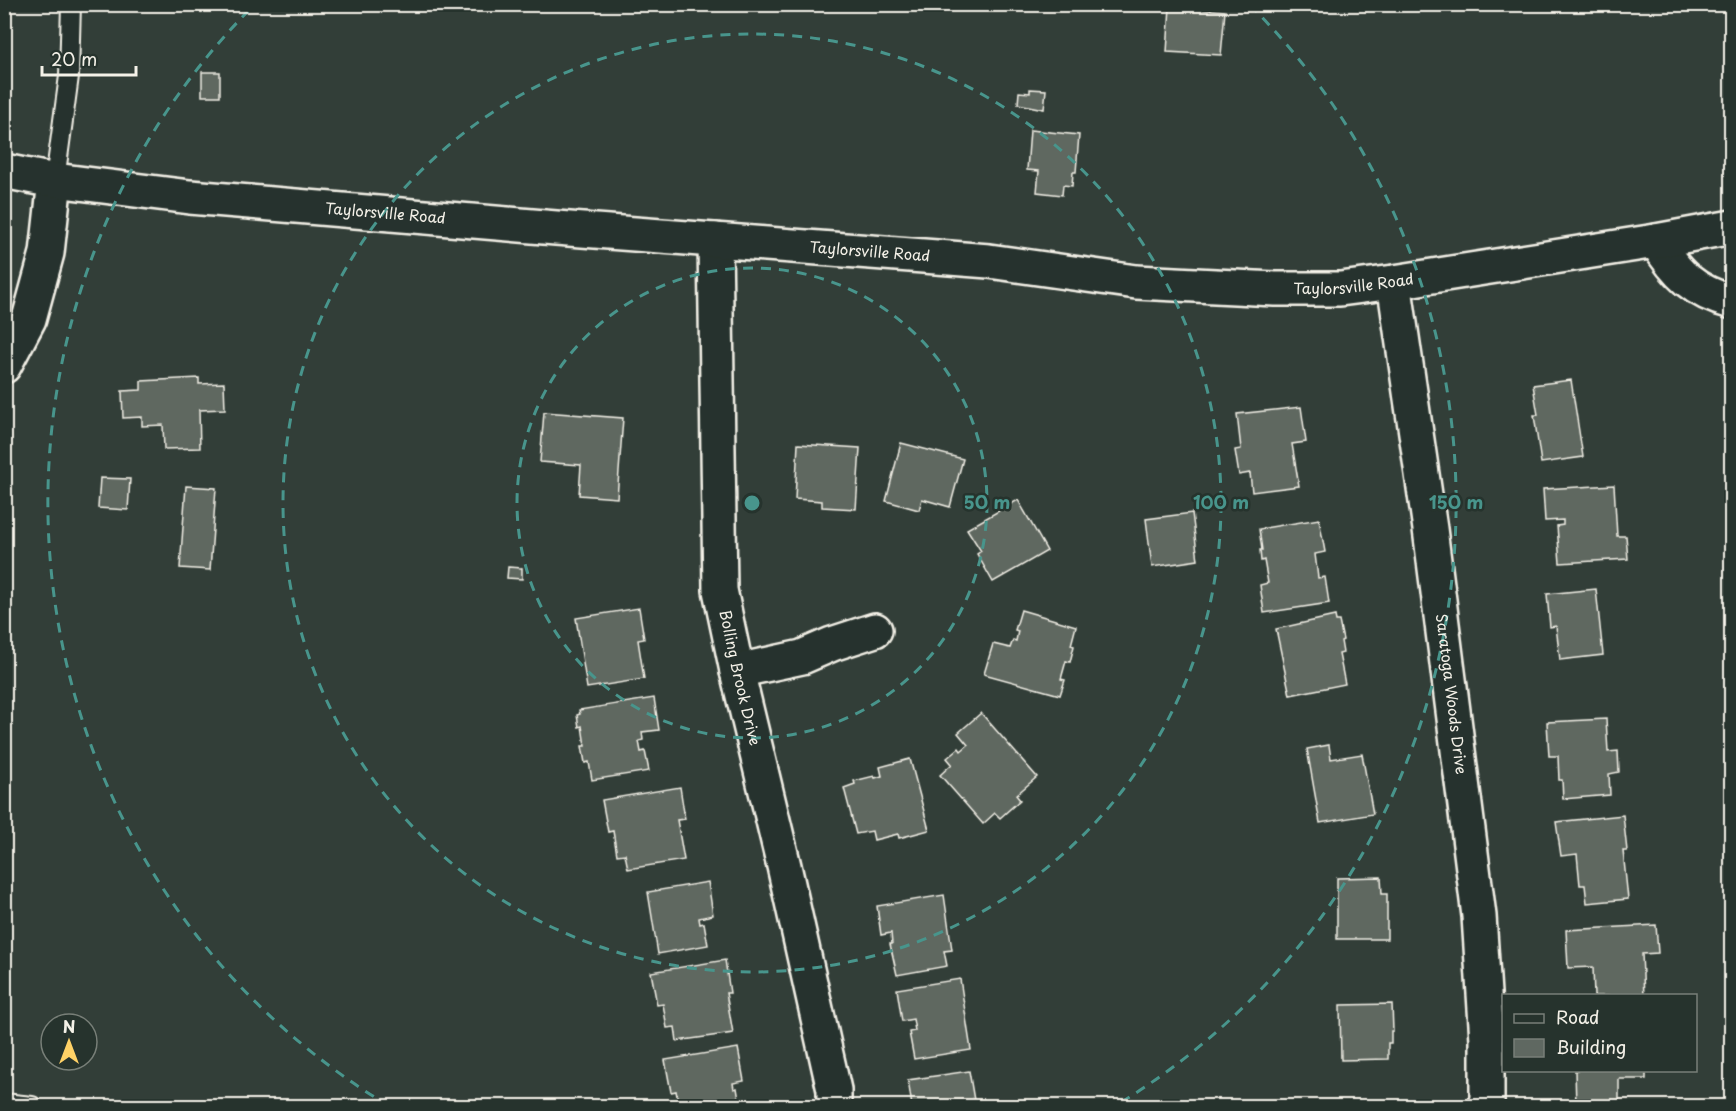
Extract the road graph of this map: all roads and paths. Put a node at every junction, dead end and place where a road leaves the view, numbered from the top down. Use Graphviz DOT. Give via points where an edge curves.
graph roads {
  1 [pos="71,4"];
  2 [pos="4,171"];
  3 [pos="55,180"];
  4 [pos="1731,226"];
  5 [pos="715,240"];
  6 [pos="1656,242"];
  7 [pos="1394,282"];
  8 [pos="1731,302"];
  9 [pos="4,366"];
  10 [pos="875,630"];
  11 [pos="737,671"];
  12 [pos="4,1103"];
  13 [pos="32,1107"];
  14 [pos="834,1107"];
  15 [pos="1487,1107"];
  1 -- 3 [label="lane" via="69,76"];
  2 -- 3 [label="street, Taylorsville Road"];
  3 -- 5 [label="street, Taylorsville Road" via="190,197"];
  3 -- 9 [label="street" via="47,253 29,319"];
  4 -- 6 [label="street, Taylorsville Road"];
  5 -- 7 [label="street, Taylorsville Road" via="989,261 1136,282 1340,289"];
  5 -- 11 [label="street, Bolling Brook Drive" via="720,590"];
  6 -- 7 [label="street, Taylorsville Road"];
  6 -- 8 [label="street" via="1669,263 1690,284"];
  7 -- 15 [label="street, Saratoga Woods Drive" via="1479,916"];
  10 -- 11 [label="street" via="802,657"];
  11 -- 14 [label="street, Bolling Brook Drive" via="834,1090"];
  12 -- 13 [label="lane"];
}
